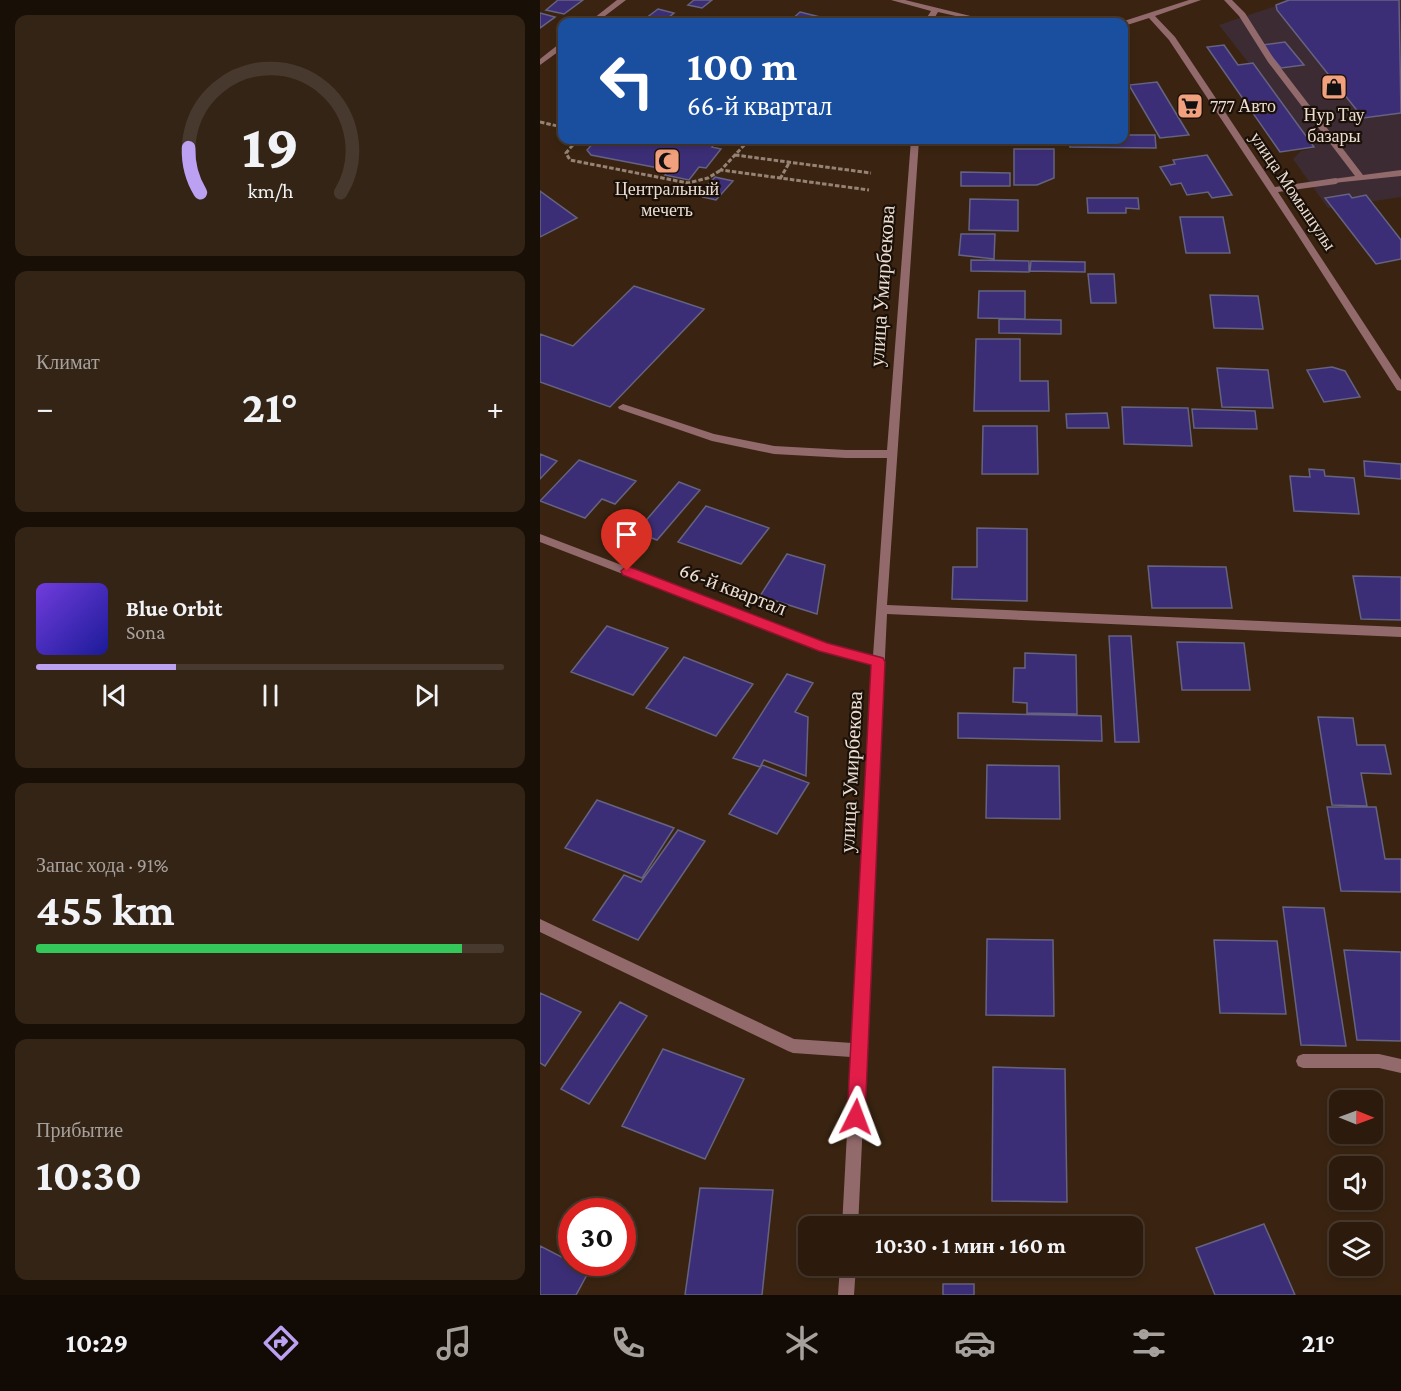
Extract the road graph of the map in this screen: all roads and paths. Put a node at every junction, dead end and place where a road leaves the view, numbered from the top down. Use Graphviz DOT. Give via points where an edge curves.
graph roads {
  1 [pos="622,0"];
  2 [pos="895,0"];
  3 [pos="1197,0"];
  4 [pos="1228,0"];
  5 [pos="935,10"];
  6 [pos="1152,17"];
  7 [pos="598,18"];
  8 [pos="930,18"];
  9 [pos="972,18"];
  10 [pos="1128,23"];
  11 [pos="558,49"];
  12 [pos="540,53"];
  13 [pos="550,56"];
  14 [pos="540,63"];
  15 [pos="540,122"];
  16 [pos="558,126"];
  17 [pos="574,144"];
  18 [pos="745,144"];
  19 [pos="915,144"];
  20 [pos="735,155"];
  21 [pos="789,163"];
  22 [pos="720,170"];
  23 [pos="871,173"];
  24 [pos="1401,173"];
  25 [pos="1361,178"];
  26 [pos="780,179"];
  27 [pos="868,190"];
  28 [pos="1271,190"];
  29 [pos="1401,388"];
  30 [pos="623,407"];
  31 [pos="892,454"];
  32 [pos="540,538"];
  33 [pos="881,609"];
  34 [pos="1401,632"];
  35 [pos="878,662"];
  36 [pos="540,925"];
  37 [pos="860,1052"];
  38 [pos="1303,1061"];
  39 [pos="1401,1066"];
  40 [pos="851,1216"];
  41 [pos="847,1276"];
  42 [pos="846,1295"];
  1 -- 7 [label="street"];
  2 -- 5 [label="street"];
  3 -- 6 [label="street"];
  4 -- 25 [label="street"];
  5 -- 8 [label="street"];
  5 -- 9 [label="street"];
  6 -- 10 [label="street"];
  6 -- 28 [label="street, улица Момышулы" via="1172,39"];
  11 -- 13 [label="street"];
  12 -- 13 [label="street"];
  13 -- 14 [label="street"];
  15 -- 16 [label="path"];
  17 -- 22 [label="path" via="566,153 570,160 688,183"];
  18 -- 20 [label="path"];
  19 -- 31 [label="street, улица Умирбекова"];
  20 -- 21 [label="path"];
  20 -- 22 [label="path"];
  21 -- 23 [label="path"];
  21 -- 26 [label="path"];
  22 -- 26 [label="path"];
  24 -- 25 [label="street"];
  25 -- 28 [label="street"];
  26 -- 27 [label="path"];
  28 -- 29 [label="street, улица Момышулы"];
  30 -- 31 [label="street" via="712,437 774,450"];
  31 -- 33 [label="street, улица Умирбекова"];
  32 -- 35 [label="street, 66-й квартал" via="824,647"];
  33 -- 34 [label="street"];
  33 -- 35 [label="street, улица Умирбекова"];
  35 -- 37 [label="street, улица Умирбекова"];
  36 -- 37 [label="street" via="793,1046"];
  37 -- 40 [label="street, улица Умирбекова"];
  38 -- 39 [label="street" via="1379,1061"];
  41 -- 42 [label="street"];
}
